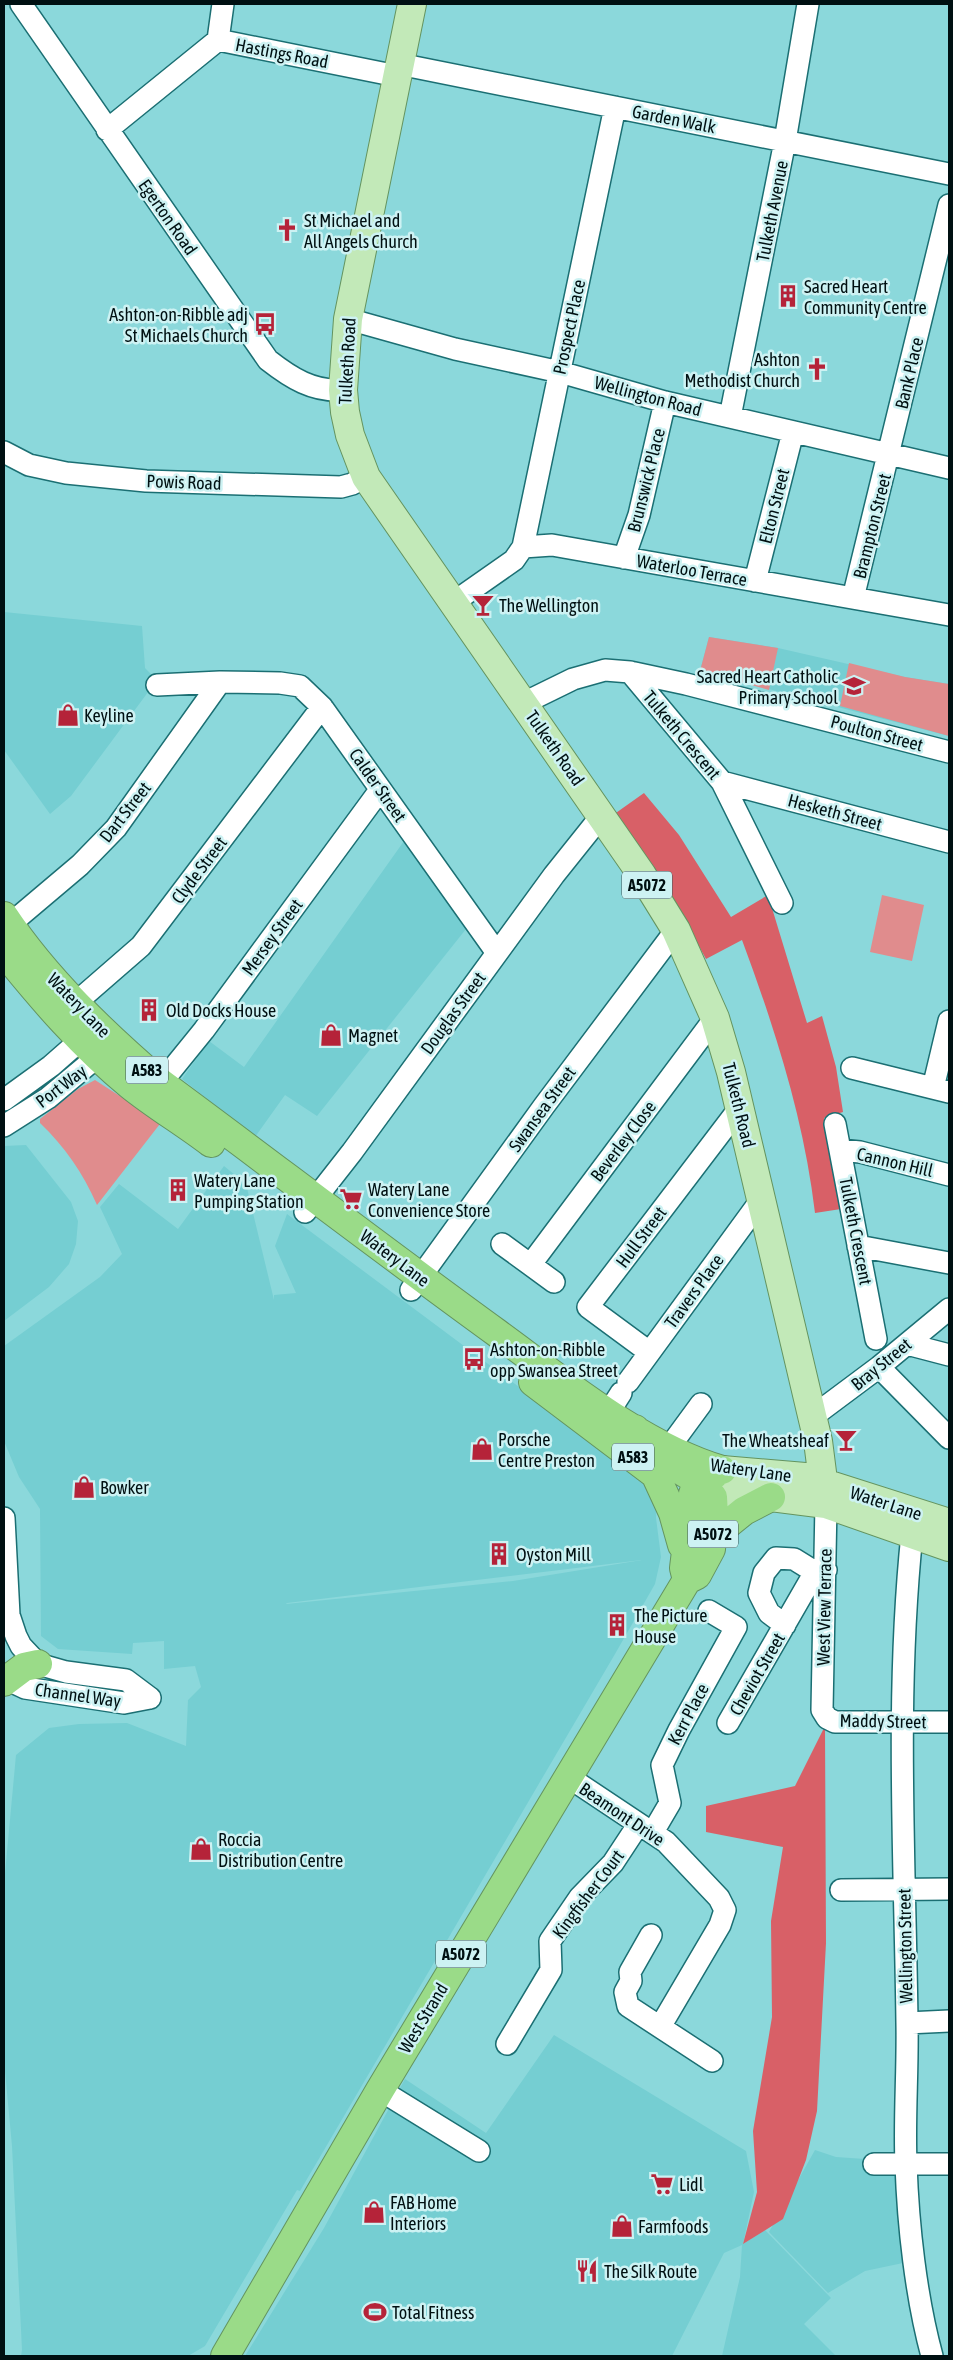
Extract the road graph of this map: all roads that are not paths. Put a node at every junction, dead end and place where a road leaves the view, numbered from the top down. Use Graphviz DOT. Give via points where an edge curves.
graph roads {
  1 [pos="21,4"];
  2 [pos="223,4"];
  3 [pos="412,4"];
  4 [pos="808,4"];
  5 [pos="218,40"];
  6 [pos="398,70"];
  7 [pos="615,107"];
  8 [pos="107,130"];
  9 [pos="785,141"];
  10 [pos="949,174"];
  11 [pos="949,204"];
  12 [pos="348,319"];
  13 [pos="560,372"];
  14 [pos="343,390"];
  15 [pos="665,402"];
  16 [pos="730,418"];
  17 [pos="793,432"];
  18 [pos="4,452"];
  19 [pos="890,454"];
  20 [pos="949,468"];
  21 [pos="366,477"];
  22 [pos="523,547"];
  23 [pos="624,558"];
  24 [pos="755,581"];
  25 [pos="853,598"];
  26 [pos="454,602"];
  27 [pos="949,615"];
  28 [pos="630,672"];
  29 [pos="220,682"];
  30 [pos="157,685"];
  31 [pos="524,703"];
  32 [pos="322,707"];
  33 [pos="949,752"];
  34 [pos="722,782"];
  35 [pos="380,790"];
  36 [pos="602,815"];
  37 [pos="949,842"];
  38 [pos="782,902"];
  39 [pos="7,920"];
  40 [pos="676,930"];
  41 [pos="4,952"];
  42 [pos="497,953"];
  43 [pos="68,1009"];
  44 [pos="715,1018"];
  45 [pos="949,1022"];
  46 [pos="98,1041"];
  47 [pos="852,1068"];
  48 [pos="161,1083"];
  49 [pos="941,1090"];
  50 [pos="4,1100"];
  51 [pos="741,1106"];
  52 [pos="835,1124"];
  53 [pos="4,1126"];
  54 [pos="840,1150"];
  55 [pos="949,1175"];
  56 [pos="761,1200"];
  57 [pos="310,1205"];
  58 [pos="502,1244"];
  59 [pos="858,1246"];
  60 [pos="949,1263"];
  61 [pos="531,1264"];
  62 [pos="554,1282"];
  63 [pos="416,1284"];
  64 [pos="949,1309"];
  65 [pos="876,1339"];
  66 [pos="907,1344"];
  67 [pos="649,1352"];
  68 [pos="949,1355"];
  69 [pos="879,1367"];
  70 [pos="614,1404"];
  71 [pos="701,1404"];
  72 [pos="635,1429"];
  73 [pos="815,1429"];
  74 [pos="949,1438"];
  75 [pos="668,1449"];
  76 [pos="752,1473"];
  77 [pos="654,1474"];
  78 [pos="707,1486"];
  79 [pos="824,1493"];
  80 [pos="854,1493"];
  81 [pos="771,1497"];
  82 [pos="4,1518"];
  83 [pos="949,1523"];
  84 [pos="912,1534"];
  85 [pos="713,1536"];
  86 [pos="949,1547"];
  87 [pos="687,1552"];
  88 [pos="820,1571"];
  89 [pos="687,1580"];
  90 [pos="709,1611"];
  91 [pos="785,1624"];
  92 [pos="38,1664"];
  93 [pos="4,1680"];
  94 [pos="822,1710"];
  95 [pos="902,1722"];
  96 [pos="949,1722"];
  97 [pos="728,1723"];
  98 [pos="567,1776"];
  99 [pos="645,1828"];
  100 [pos="949,1889"];
  101 [pos="841,1890"];
  102 [pos="904,1890"];
  103 [pos="651,1935"];
  104 [pos="949,2021"];
  105 [pos="907,2023"];
  106 [pos="660,2027"];
  107 [pos="507,2044"];
  108 [pos="712,2061"];
  109 [pos="380,2090"];
  110 [pos="480,2151"];
  111 [pos="906,2163"];
  112 [pos="874,2164"];
  113 [pos="949,2164"];
  114 [pos="225,2356"];
  115 [pos="932,2356"];
  1 -- 8 [label="street, Egerton Road"];
  2 -- 5 [label="street"];
  3 -- 6 [label="main road, Tulketh Road / A5072"];
  4 -- 9 [label="street, Tulketh Avenue"];
  5 -- 6 [label="street, Hastings Road"];
  5 -- 8 [label="street, Hastings Road"];
  6 -- 7 [label="street, Garden Walk"];
  6 -- 12 [label="main road, Tulketh Road / A5072"];
  7 -- 9 [label="street, Garden Walk"];
  7 -- 13 [label="street, Prospect Place"];
  8 -- 14 [label="street, Egerton Road" via="268,360 289,376 317,389"];
  9 -- 10 [label="street, Garden Walk"];
  9 -- 16 [label="street, Tulketh Avenue"];
  11 -- 19 [label="street, Bank Place"];
  12 -- 13 [label="street, Wellington Road" via="455,349"];
  12 -- 14 [label="main road, Tulketh Road / A5072"];
  13 -- 15 [label="street, Wellington Road"];
  13 -- 22 [label="street, Prospect Place"];
  14 -- 21 [label="main road, Tulketh Road / A5072" via="350,435"];
  15 -- 16 [label="street, Wellington Road"];
  15 -- 23 [label="street, Brunswick Place" via="639,515"];
  16 -- 17 [label="street, Wellington Road"];
  17 -- 19 [label="street, Wellington Road"];
  17 -- 24 [label="street, Elton Street"];
  18 -- 21 [label="street, Powis Road" via="29,465 66,473 146,481 341,487"];
  19 -- 20 [label="street, Wellington Road"];
  19 -- 25 [label="street, Brampton Street"];
  21 -- 26 [label="main road, Tulketh Road / A5072"];
  22 -- 23 [label="street, Waterloo Terrace" via="552,545"];
  22 -- 26 [label="street" via="514,560"];
  23 -- 24 [label="street, Waterloo Terrace"];
  24 -- 25 [label="street, Waterloo Terrace"];
  25 -- 27 [label="street, Waterloo Terrace"];
  26 -- 31 [label="main road, Tulketh Road / A5072"];
  28 -- 31 [label="street" via="605,670 573,679"];
  28 -- 33 [label="street, Poulton Street"];
  28 -- 34 [label="street, Tulketh Crescent"];
  29 -- 30 [label="street, Calder Street"];
  29 -- 32 [label="street, Calder Street" via="300,686"];
  29 -- 39 [label="street, Dart Street" via="116,828 80,865"];
  31 -- 36 [label="main road, Tulketh Road / A5072"];
  32 -- 35 [label="street, Calder Street"];
  32 -- 43 [label="street, Clyde Street" via="141,946"];
  34 -- 37 [label="street, Hesketh Street"];
  34 -- 38 [label="street, Tulketh Crescent"];
  35 -- 42 [label="street, Calder Street"];
  35 -- 48 [label="street, Mersey Street" via="204,1030"];
  36 -- 40 [label="main road, Tulketh Road / A5072"];
  36 -- 42 [label="street, Douglas Street"];
  39 -- 43 [label="highway, Watery Lane / A583"];
  40 -- 44 [label="main road, Tulketh Road / A5072"];
  40 -- 63 [label="street, Swansea Street"];
  41 -- 43 [label="highway, Watery Lane / A583"];
  42 -- 57 [label="street, Douglas Street"];
  43 -- 46 [label="highway, Watery Lane / A583"];
  44 -- 51 [label="main road, Tulketh Road / A5072"];
  44 -- 61 [label="street, Beverley Close"];
  45 -- 49 [label="street"];
  46 -- 48 [label="highway, Watery Lane / A583"];
  46 -- 50 [label="street, Port Way" via="51,1066"];
  46 -- 53 [label="street, Port Way" via="48,1098"];
  46 -- 57 [label="highway, Watery Lane / A583" via="129,1085"];
  47 -- 49 [label="street"];
  48 -- 57 [label="highway, Watery Lane / A583"];
  51 -- 56 [label="main road, Tulketh Road / A5072"];
  51 -- 67 [label="street, Hull Street" via="588,1307"];
  52 -- 54 [label="street, Tulketh Crescent"];
  54 -- 55 [label="street, Cannon Hill" via="860,1152"];
  54 -- 59 [label="street, Tulketh Crescent"];
  56 -- 67 [label="street, Travers Place"];
  56 -- 73 [label="main road, Tulketh Road / A5072"];
  57 -- 63 [label="highway, Watery Lane / A583"];
  58 -- 61 [label="street"];
  59 -- 60 [label="street"];
  59 -- 65 [label="street, Tulketh Crescent"];
  61 -- 62 [label="street"];
  63 -- 70 [label="highway, Watery Lane / A583"];
  64 -- 66 [label="street, Bray Street"];
  66 -- 68 [label="street"];
  66 -- 69 [label="street, Bray Street"];
  67 -- 70 [label="street, Travers Place"];
  69 -- 73 [label="street, Bray Street"];
  69 -- 74 [label="street"];
  70 -- 72 [label="highway, Watery Lane / A583"];
  70 -- 77 [label="highway, Watery Lane / A583"];
  71 -- 75 [label="street"];
  72 -- 75 [label="highway, Watery Lane / A583"];
  72 -- 78 [label="highway" via="648,1450"];
  73 -- 76 [label="main road" via="804,1452"];
  73 -- 79 [label="main road, Tulketh Road / A5072"];
  73 -- 80 [label="main road, A5072" via="827,1459"];
  75 -- 78 [label="highway, Watery Lane / A583" via="693,1461"];
  76 -- 78 [label="main road, Watery Lane / A583"];
  76 -- 79 [label="main road, Watery Lane / A583" via="805,1478"];
  77 -- 78 [label="highway, Watery Lane / A583"];
  77 -- 87 [label="highway, A5072" via="673,1513 679,1540"];
  78 -- 81 [label="main road, Watery Lane / A583"];
  78 -- 85 [label="highway, West Strand / A5072"];
  78 -- 87 [label="highway, A5072"];
  79 -- 80 [label="main road, Water Lane / A583"];
  79 -- 81 [label="main road, Watery Lane / A583"];
  79 -- 84 [label="main road, Water Lane / A583"];
  79 -- 88 [label="street, West View Terrace"];
  80 -- 83 [label="main road, Water Lane / A583"];
  81 -- 85 [label="highway, A5072" via="748,1508"];
  82 -- 92 [label="street, Channel Way" via="12,1626 22,1646"];
  84 -- 86 [label="main road, Water Lane / A583"];
  84 -- 95 [label="street, Wellington Street"];
  85 -- 89 [label="highway, West Strand / A5072" via="711,1549 697,1575"];
  87 -- 89 [label="highway, A5072" via="684,1568"];
  88 -- 91 [label="street, Cheviot Street"];
  88 -- 91 [label="street, Cheviot Street" via="794,1559 776,1558 764,1574 759,1593 769,1613"];
  88 -- 94 [label="street, West View Terrace"];
  89 -- 98 [label="highway, West Strand / A5072"];
  90 -- 99 [label="street, Kerr Place" via="736,1627 662,1765 670,1803"];
  91 -- 97 [label="street, Cheviot Street"];
  92 -- 93 [label="highway" via="24,1667"];
  92 -- 93 [label="street, Channel Way" via="66,1672 126,1680 150,1698 124,1703 25,1688"];
  94 -- 95 [label="street, Maddy Street" via="826,1718 835,1722"];
  95 -- 96 [label="street, Maddy Street"];
  95 -- 102 [label="street, Wellington Street"];
  98 -- 99 [label="street, Beamont Drive"];
  98 -- 109 [label="highway, West Strand / A5072"];
  99 -- 106 [label="street, Beamont Drive" via="666,1842 719,1898 725,1910 720,1925"];
  99 -- 107 [label="street, Kingfisher Court" via="580,1897 550,1941 551,1970"];
  100 -- 102 [label="street"];
  101 -- 102 [label="street"];
  102 -- 105 [label="street, Wellington Street"];
  103 -- 106 [label="street" via="630,1972 631,1981 625,1992 628,2006"];
  104 -- 105 [label="street"];
  105 -- 111 [label="street, Wellington Street"];
  106 -- 108 [label="street"];
  109 -- 110 [label="street"];
  109 -- 114 [label="highway, West Strand / A5072"];
  111 -- 112 [label="street"];
  111 -- 113 [label="street"];
  111 -- 115 [label="street, Wellington Street" via="913,2248"];
}
